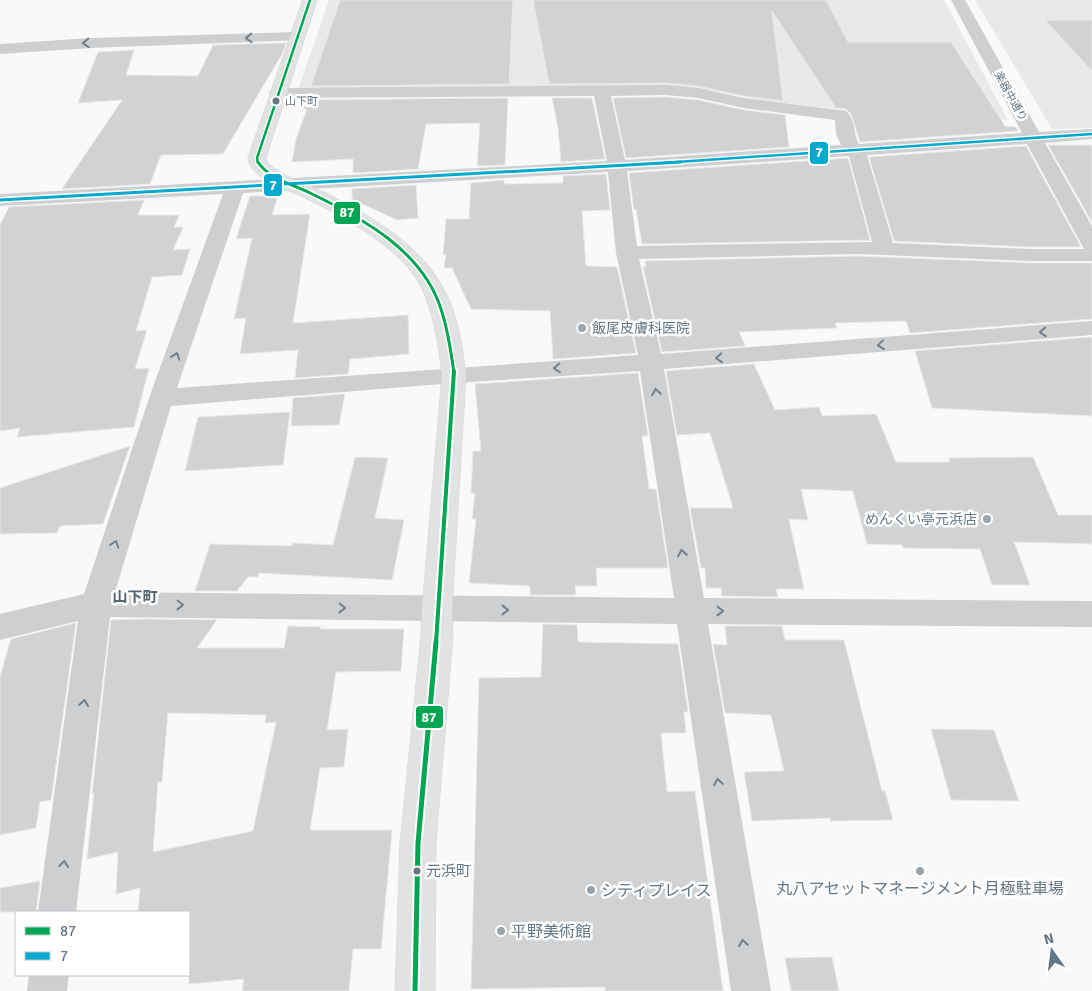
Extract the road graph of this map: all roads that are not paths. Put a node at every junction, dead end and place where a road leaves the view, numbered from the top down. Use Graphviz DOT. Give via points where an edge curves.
graph roads {
  1 [pos="310,0"];
  2 [pos="958,0"];
  3 [pos="297,37"];
  4 [pos="0,49"];
  5 [pos="602,92"];
  6 [pos="278,93"];
  7 [pos="1092,134"];
  8 [pos="1034,136"];
  9 [pos="854,149"];
  10 [pos="617,166"];
  11 [pos="290,184"];
  12 [pos="235,186"];
  13 [pos="0,200"];
  14 [pos="1092,245"];
  15 [pos="884,249"];
  16 [pos="627,254"];
  17 [pos="1092,255"];
  18 [pos="1092,328"];
  19 [pos="651,361"];
  20 [pos="454,375"];
  21 [pos="161,398"];
  22 [pos="96,604"];
  23 [pos="437,609"];
  24 [pos="692,611"];
  25 [pos="1092,614"];
  26 [pos="0,626"];
  27 [pos="58,911"];
  28 [pos="49,976"];
  29 [pos="47,991"];
  30 [pos="415,991"];
  31 [pos="751,991"];
  1 -- 3 [label="street"];
  2 -- 8 [label="street, 楽器中通り"];
  3 -- 4 [label="street, one-way"];
  3 -- 6 [label="street"];
  5 -- 6 [label="street"];
  5 -- 9 [label="street" via="690,92 744,103 832,113 844,119 845,134"];
  5 -- 10 [label="street"];
  6 -- 11 [label="street" via="257,158 264,170"];
  7 -- 8 [label="street"];
  8 -- 9 [label="street"];
  8 -- 14 [label="street, 楽器中通り"];
  9 -- 10 [label="street"];
  9 -- 15 [label="street"];
  10 -- 11 [label="street"];
  10 -- 16 [label="street"];
  11 -- 12 [label="street"];
  11 -- 20 [label="street" via="362,220 394,241 411,257 436,294 446,319"];
  12 -- 13 [label="street"];
  21 -- 12 [label="street, one-way"];
  15 -- 16 [label="street"];
  15 -- 17 [label="street"];
  16 -- 19 [label="street"];
  18 -- 19 [label="street, one-way" via="700,360"];
  19 -- 20 [label="street, one-way"];
  24 -- 19 [label="street, one-way"];
  20 -- 21 [label="street"];
  20 -- 23 [label="street"];
  22 -- 21 [label="street, one-way"];
  22 -- 23 [label="street, one-way"];
  22 -- 26 [label="street"];
  27 -- 22 [label="street, one-way"];
  23 -- 24 [label="street, one-way"];
  23 -- 30 [label="street" via="418,843"];
  24 -- 25 [label="street, one-way"];
  31 -- 24 [label="street, one-way"];
  28 -- 29 [label="street"];
}
